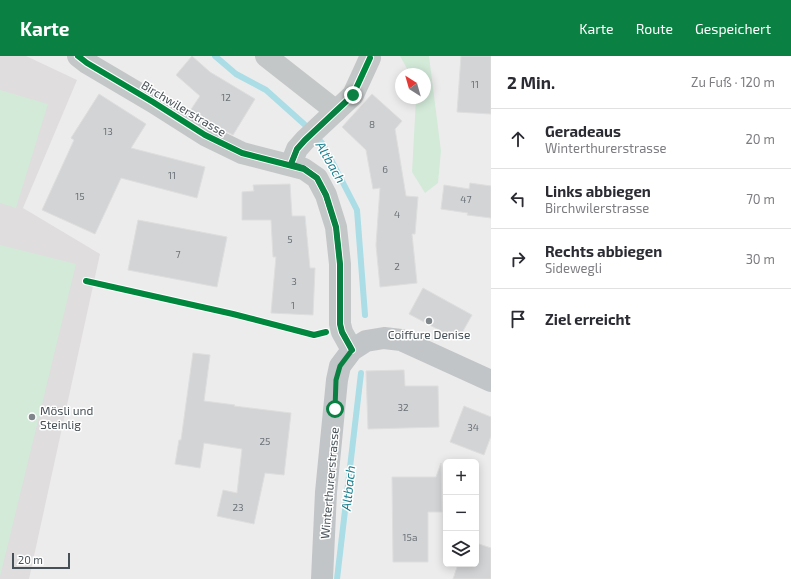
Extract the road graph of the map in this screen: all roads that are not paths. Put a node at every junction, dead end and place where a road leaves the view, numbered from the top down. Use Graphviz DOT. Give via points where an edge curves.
graph roads {
  1 [pos="78,56"];
  2 [pos="266,56"];
  3 [pos="370,58"];
  4 [pos="336,110"];
  5 [pos="291,164"];
  6 [pos="352,350"];
  7 [pos="491,381"];
  8 [pos="322,579"];
  1 -- 5 [label="street, Birchwilerstrasse" via="205,135 242,153"];
  2 -- 4 [label="street"];
  3 -- 4 [label="street" via="353,95"];
  4 -- 5 [label="street" via="297,149"];
  5 -- 6 [label="street, Birchwilerstrasse" via="304,168 317,178 326,196 336,227 340,264 340,324"];
  6 -- 7 [label="main road, Winterthurerstrasse" via="366,341 384,338 401,340"];
  6 -- 8 [label="main road, Winterthurerstrasse" via="340,366 336,380"];
}
